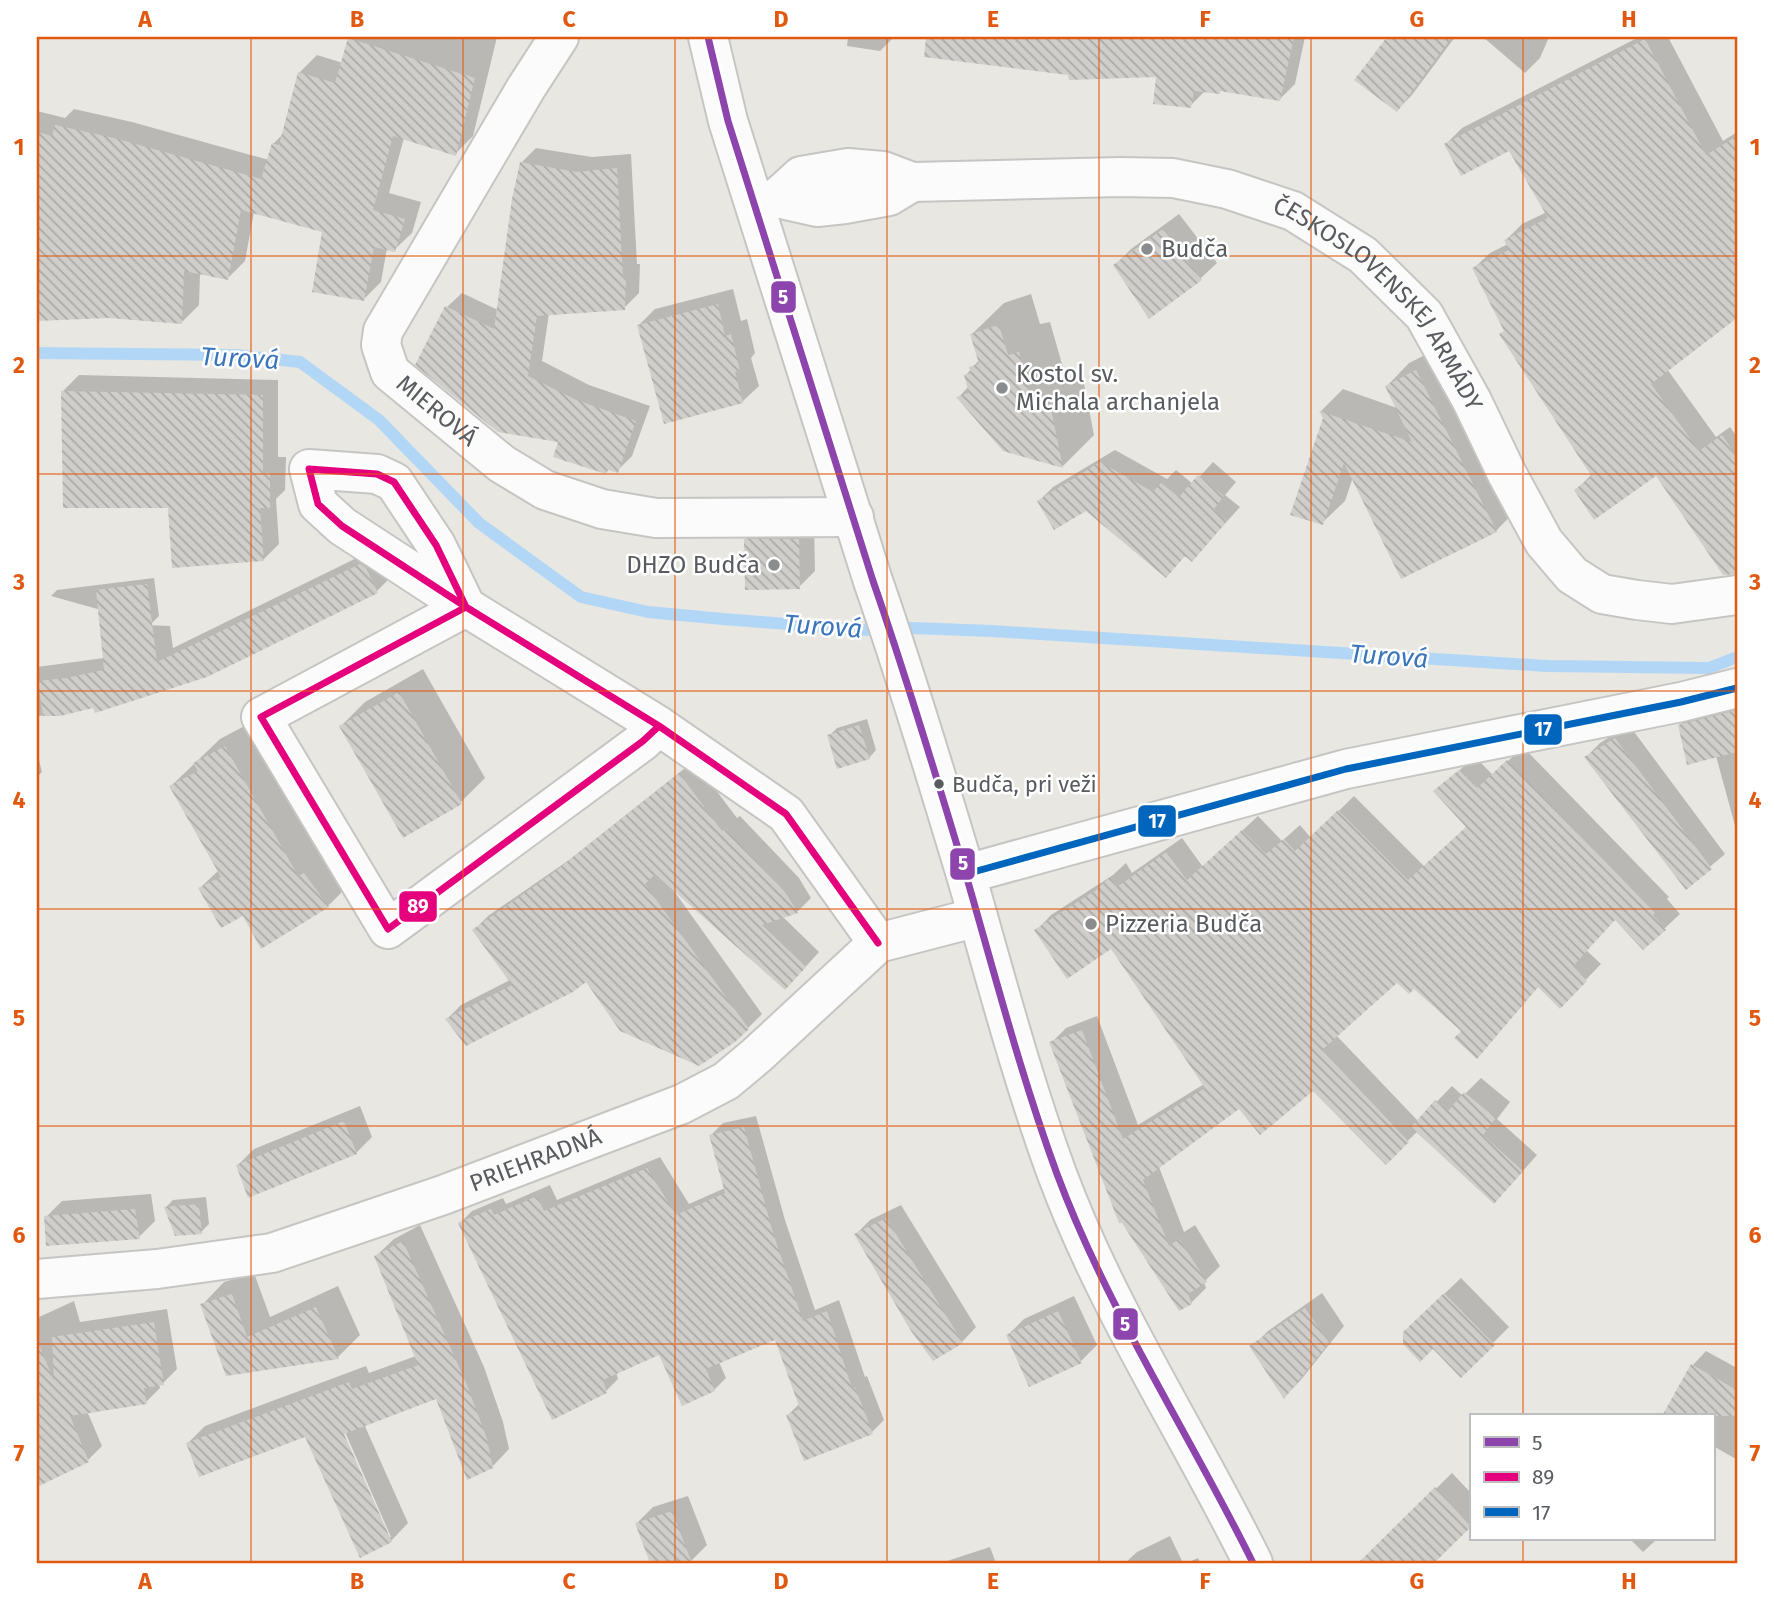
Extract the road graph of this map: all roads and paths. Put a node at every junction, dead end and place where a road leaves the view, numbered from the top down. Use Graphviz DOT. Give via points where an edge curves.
graph roads {
  1 [pos="559,37"];
  2 [pos="708,37"];
  3 [pos="765,201"];
  4 [pos="854,517"];
  5 [pos="1737,595"];
  6 [pos="1737,688"];
  7 [pos="659,726"];
  8 [pos="966,874"];
  9 [pos="978,917"];
  10 [pos="878,943"];
  11 [pos="37,1279"];
  12 [pos="1253,1563"];
  1 -- 4 [label="street, MIEROVÁ" via="383,331 381,345 390,372 502,464 545,490 602,509 656,518"];
  2 -- 3 [label="street" via="728,121"];
  3 -- 4 [label="street"];
  3 -- 5 [label="street, ČESKOSLOVENSKEJ ARMÁDY" via="801,176 848,169 883,171 912,182 1173,178 1227,189 1293,211 1363,255 1424,316 1544,542 1572,575 1602,594 1637,600 1672,604"];
  4 -- 8 [label="street"];
  6 -- 8 [label="street" via="1346,769"];
  7 -- 7 [label="street" via="466,607 261,718 388,929"];
  7 -- 10 [label="street" via="786,814"];
  8 -- 9 [label="street"];
  9 -- 10 [label="street, PRIEHRADNÁ"];
  9 -- 12 [label="street" via="1028,1089 1089,1253"];
  10 -- 11 [label="street, PRIEHRADNÁ" via="726,1081 682,1104 443,1195 272,1253"];
}
